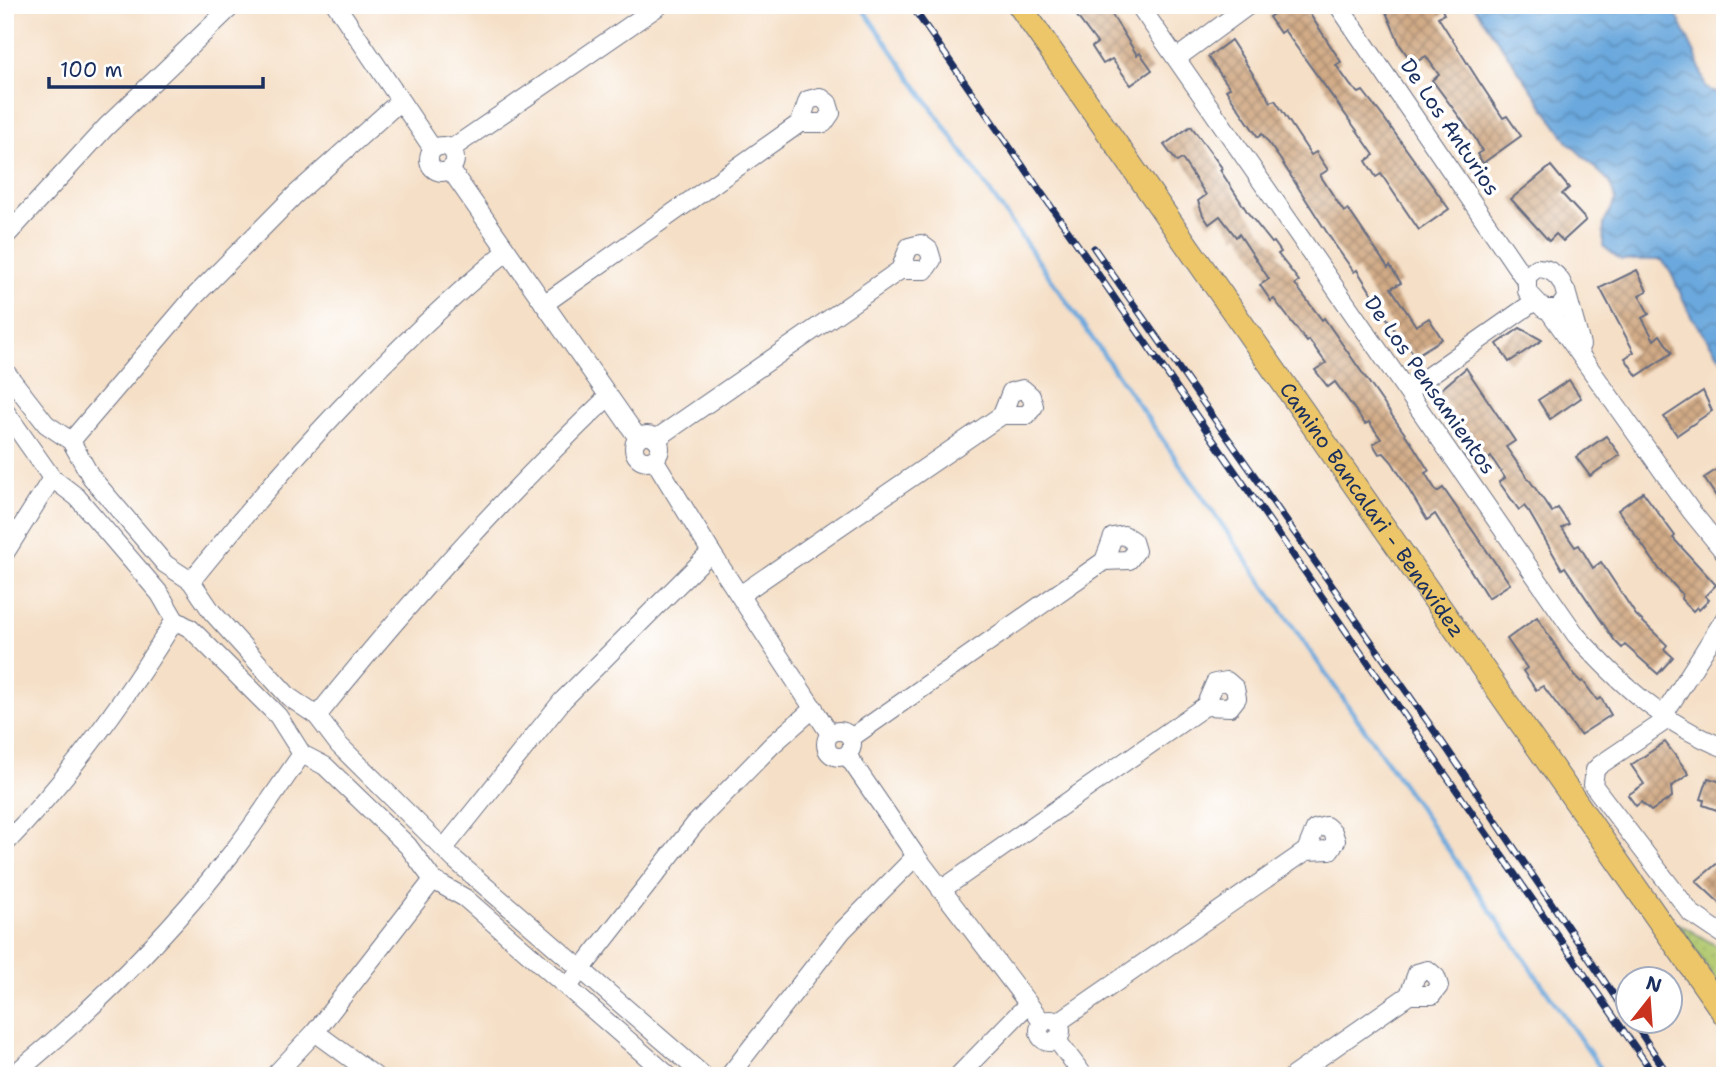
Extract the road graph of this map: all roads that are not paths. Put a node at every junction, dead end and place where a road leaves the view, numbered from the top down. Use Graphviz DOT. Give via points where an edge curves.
graph roads {
  1 [pos="233,5"];
  2 [pos="660,5"];
  3 [pos="1019,5"];
  4 [pos="1139,5"];
  5 [pos="1249,5"];
  6 [pos="1338,5"];
  7 [pos="1355,5"];
  8 [pos="343,8"];
  9 [pos="1368,47"];
  10 [pos="1177,58"];
  11 [pos="400,101"];
  12 [pos="800,123"];
  13 [pos="442,149"];
  14 [pos="1494,232"];
  15 [pos="5,237"];
  16 [pos="506,251"];
  17 [pos="1547,269"];
  18 [pos="900,270"];
  19 [pos="1526,281"];
  20 [pos="1565,290"];
  21 [pos="544,304"];
  22 [pos="1542,306"];
  23 [pos="1585,358"];
  24 [pos="5,371"];
  25 [pos="1407,391"];
  26 [pos="608,397"];
  27 [pos="5,411"];
  28 [pos="1002,415"];
  29 [pos="64,436"];
  30 [pos="647,438"];
  31 [pos="36,453"];
  32 [pos="81,460"];
  33 [pos="57,482"];
  34 [pos="710,552"];
  35 [pos="5,553"];
  36 [pos="1725,553"];
  37 [pos="1104,561"];
  38 [pos="185,577"];
  39 [pos="160,594"];
  40 [pos="740,595"];
  41 [pos="205,601"];
  42 [pos="1725,618"];
  43 [pos="183,625"];
  44 [pos="1205,706"];
  45 [pos="814,708"];
  46 [pos="311,712"];
  47 [pos="1665,718"];
  48 [pos="288,730"];
  49 [pos="333,738"];
  50 [pos="849,747"];
  51 [pos="1725,748"];
  52 [pos="307,757"];
  53 [pos="5,844"];
  54 [pos="444,849"];
  55 [pos="1306,850"];
  56 [pos="916,856"];
  57 [pos="418,857"];
  58 [pos="439,883"];
  59 [pos="942,890"];
  60 [pos="1725,936"];
  61 [pos="581,971"];
  62 [pos="568,986"];
  63 [pos="1409,995"];
  64 [pos="1027,1005"];
  65 [pos="1725,1015"];
  66 [pos="1052,1028"];
  67 [pos="314,1032"];
  68 [pos="12,1076"];
  69 [pos="274,1076"];
  70 [pos="375,1076"];
  71 [pos="669,1076"];
  72 [pos="704,1076"];
  73 [pos="729,1076"];
  74 [pos="958,1076"];
  75 [pos="1084,1076"];
  76 [pos="1293,1076"];
  1 -- 15 [label="street" via="106,127"];
  2 -- 13 [label="street"];
  3 -- 65 [label="main road, Camino Bancalari - Benavídez"];
  4 -- 10 [label="street, De Los Pensamientos"];
  5 -- 10 [label="street"];
  6 -- 9 [label="street, De Los Anturios"];
  7 -- 9 [label="street"];
  8 -- 11 [label="street"];
  9 -- 14 [label="street, De Los Anturios"];
  10 -- 25 [label="street, De Los Pensamientos"];
  11 -- 13 [label="street"];
  11 -- 29 [label="street" via="295,195"];
  12 -- 21 [label="street"];
  13 -- 16 [label="street" via="455,160 450,169"];
  14 -- 17 [label="street"];
  14 -- 19 [label="street, De Los Anturios"];
  16 -- 21 [label="street"];
  16 -- 38 [label="street" via="449,299 320,428"];
  17 -- 19 [label="street" via="1532,270"];
  17 -- 20 [label="street"];
  18 -- 30 [label="street"];
  19 -- 22 [label="street" via="1527,291"];
  20 -- 22 [label="street" via="1564,305"];
  20 -- 23 [label="street"];
  21 -- 26 [label="street"];
  22 -- 23 [label="street"];
  22 -- 25 [label="street"];
  23 -- 36 [label="street" via="1690,511"];
  24 -- 29 [label="street" via="46,424"];
  25 -- 47 [label="street, De Los Pensamientos" via="1576,635 1632,694"];
  26 -- 30 [label="street"];
  26 -- 46 [label="street" via="524,477"];
  27 -- 31 [label="street"];
  28 -- 40 [label="street"];
  29 -- 31 [label="street" via="41,438"];
  29 -- 32 [label="street"];
  30 -- 34 [label="street" via="660,450 654,459"];
  31 -- 33 [label="street"];
  32 -- 33 [label="street" via="72,482"];
  32 -- 38 [label="street" via="164,564"];
  33 -- 35 [label="street"];
  33 -- 39 [label="street" via="77,498"];
  34 -- 40 [label="street"];
  34 -- 54 [label="street" via="563,700"];
  37 -- 50 [label="street"];
  38 -- 39 [label="street" via="168,579"];
  38 -- 41 [label="street"];
  39 -- 43 [label="street"];
  40 -- 45 [label="street"];
  41 -- 43 [label="street" via="204,618"];
  41 -- 46 [label="street" via="289,697"];
  42 -- 47 [label="street"];
  43 -- 48 [label="street"];
  43 -- 53 [label="street" via="88,749"];
  44 -- 59 [label="street"];
  45 -- 50 [label="street" via="830,734 841,731"];
  45 -- 61 [label="street" via="695,824"];
  46 -- 48 [label="street" via="292,719"];
  46 -- 49 [label="street"];
  47 -- 51 [label="street, De Los Pensamientos"];
  47 -- 60 [label="street" via="1600,765 1593,785 1692,913"];
  48 -- 52 [label="street"];
  49 -- 52 [label="street" via="322,756"];
  49 -- 54 [label="street"];
  50 -- 56 [label="street"];
  52 -- 57 [label="street" via="325,766"];
  52 -- 68 [label="street" via="184,912 113,988"];
  54 -- 57 [label="street" via="423,844"];
  54 -- 58 [label="street" via="451,880"];
  54 -- 61 [label="street"];
  55 -- 66 [label="street"];
  56 -- 59 [label="street"];
  56 -- 73 [label="street" via="834,939"];
  57 -- 58 [label="street"];
  58 -- 62 [label="street" via="465,898"];
  58 -- 67 [label="street"];
  59 -- 64 [label="street"];
  61 -- 62 [label="street"];
  61 -- 72 [label="street"];
  62 -- 71 [label="street"];
  63 -- 76 [label="street"];
  64 -- 66 [label="street"];
  64 -- 74 [label="street"];
  66 -- 75 [label="street"];
  67 -- 69 [label="street"];
  67 -- 70 [label="street"];
}
